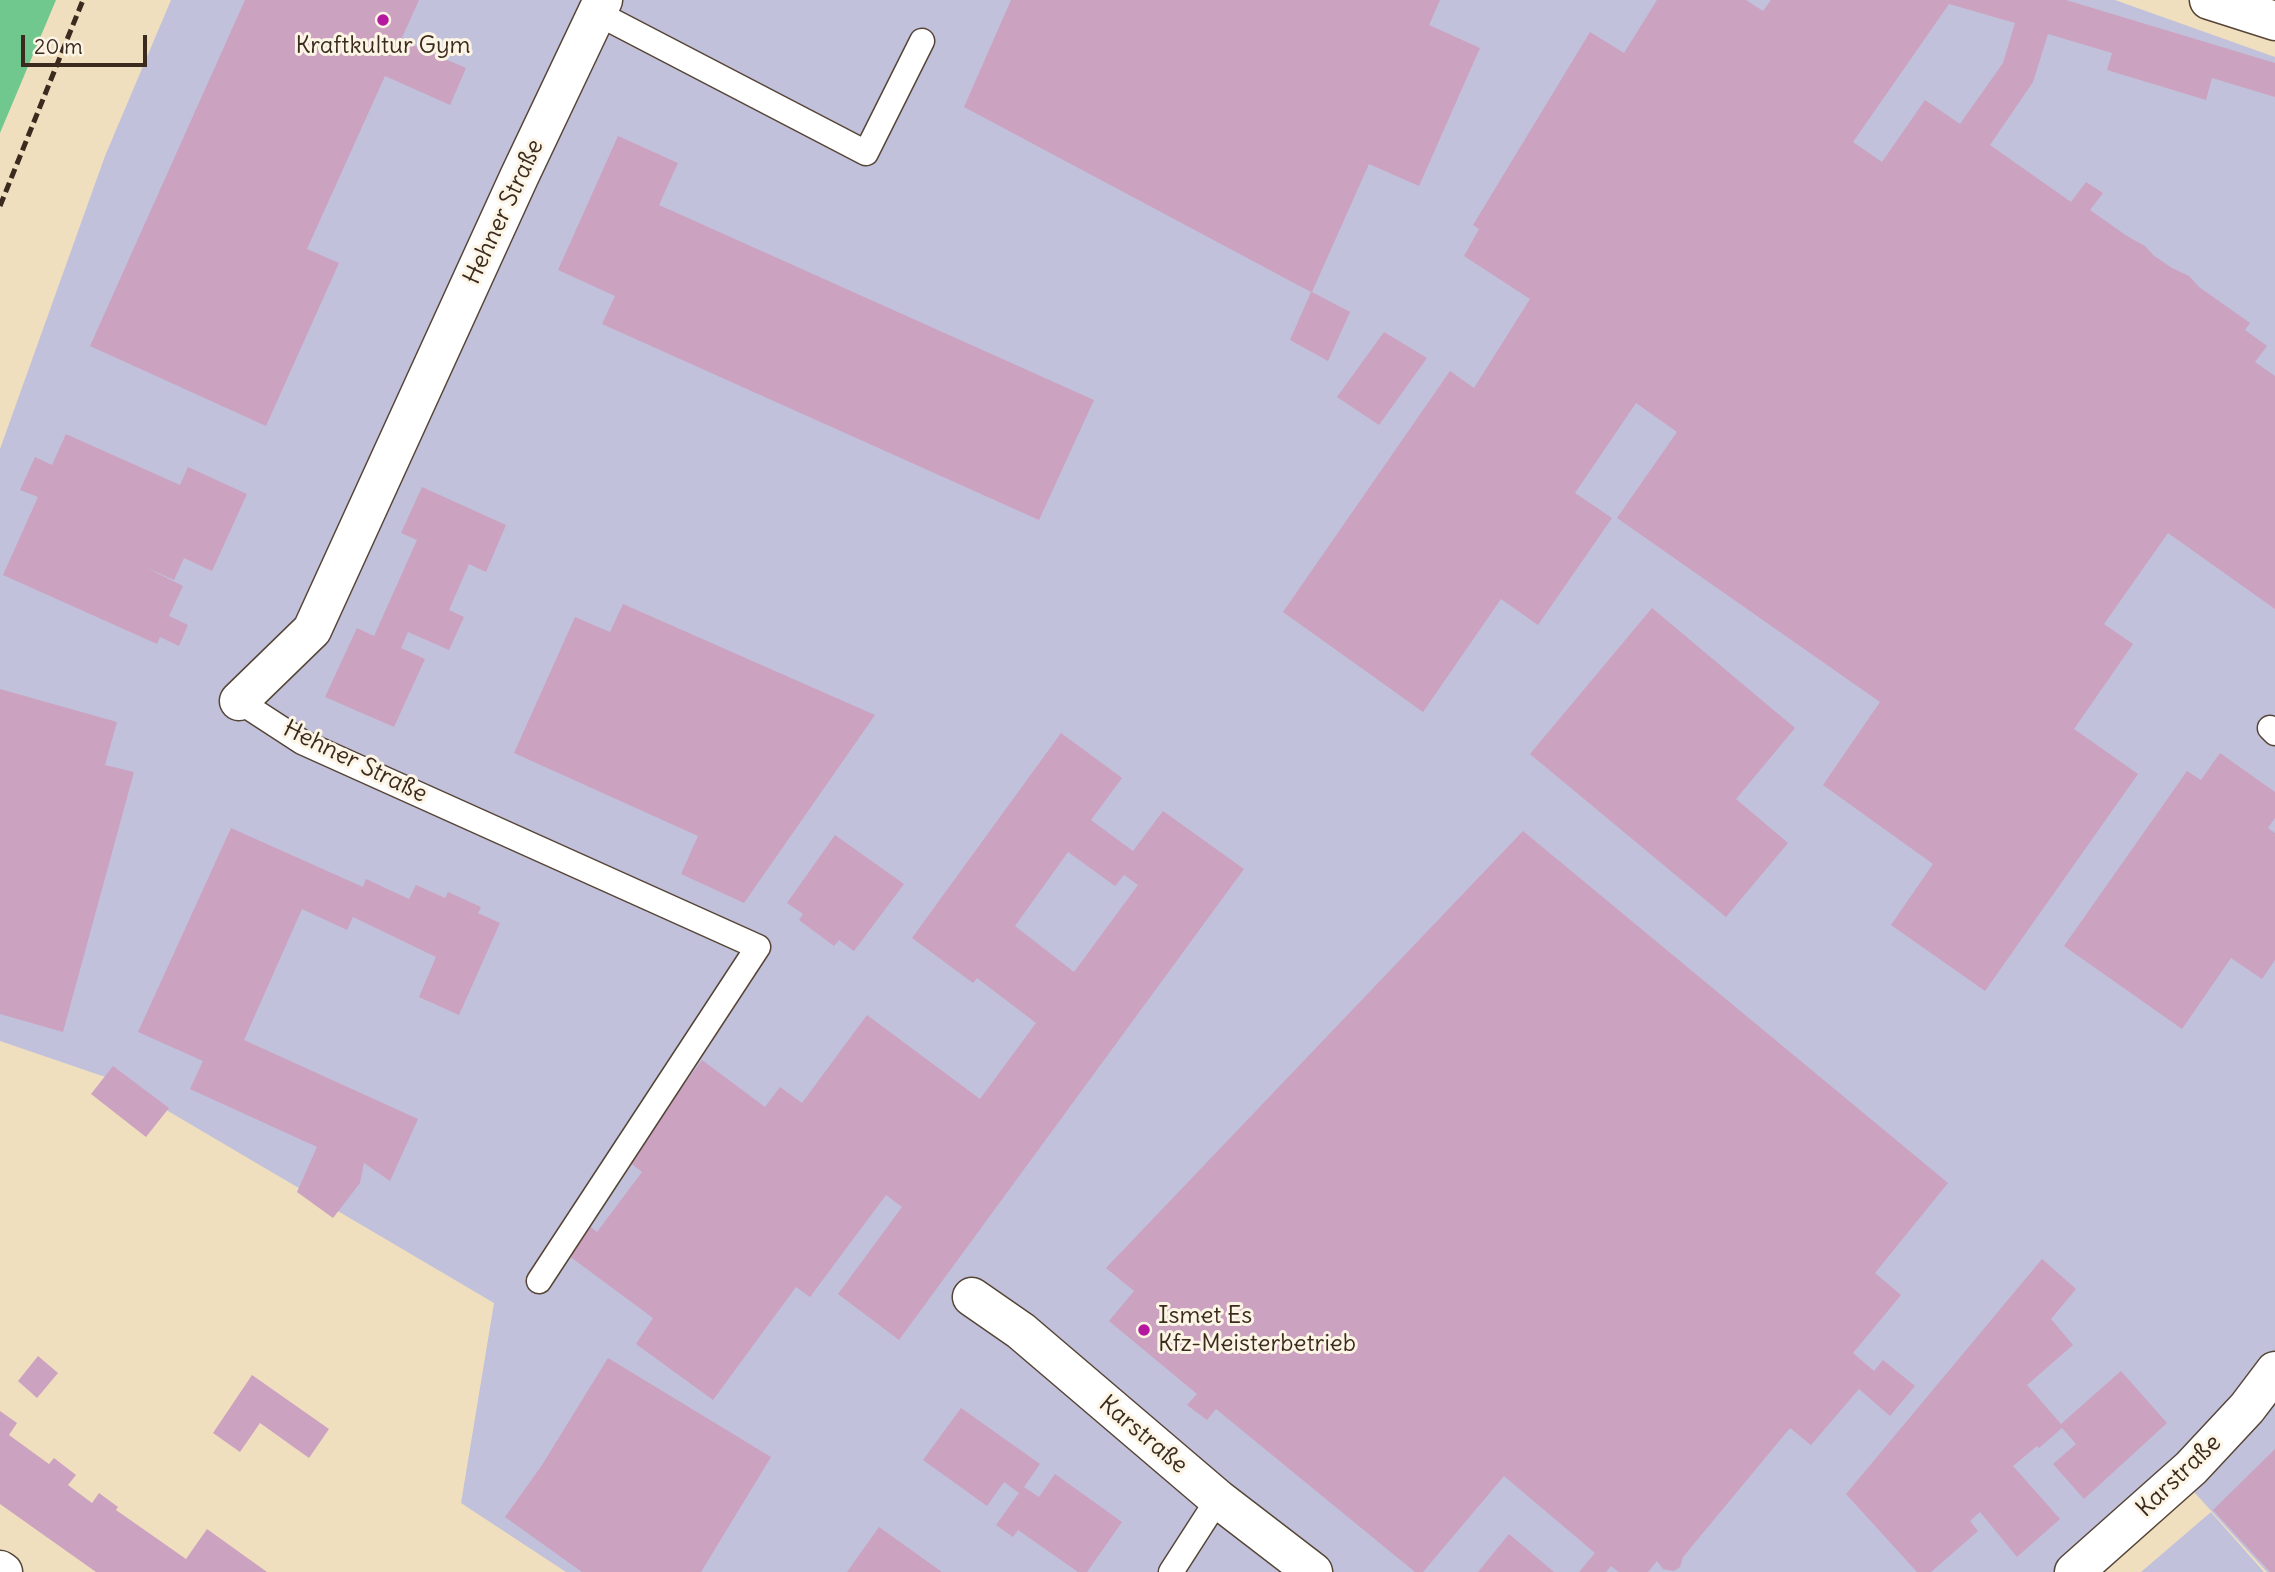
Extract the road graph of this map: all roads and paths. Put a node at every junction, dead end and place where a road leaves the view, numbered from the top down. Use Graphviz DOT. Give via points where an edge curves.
graph roads {
  1 [pos="2209,0"];
  2 [pos="600,6"];
  3 [pos="2275,21"];
  4 [pos="922,41"];
  5 [pos="239,701"];
  6 [pos="539,1281"];
  7 [pos="972,1297"];
  8 [pos="2275,1371"];
  9 [pos="1218,1499"];
  10 [pos="1171,1572"];
  11 [pos="1313,1572"];
  12 [pos="2074,1572"];
  1 -- 3 [label="street"];
  2 -- 4 [label="lane" via="866,153"];
  2 -- 5 [label="street, Hehner Straße" via="312,630"];
  5 -- 6 [label="lane, Hehner Straße" via="302,742 758,947"];
  7 -- 9 [label="street, Karstraße" via="1021,1331"];
  8 -- 12 [label="street, Karstraße" via="2191,1468"];
  9 -- 10 [label="lane"];
  9 -- 11 [label="street, Karstraße"];
}
